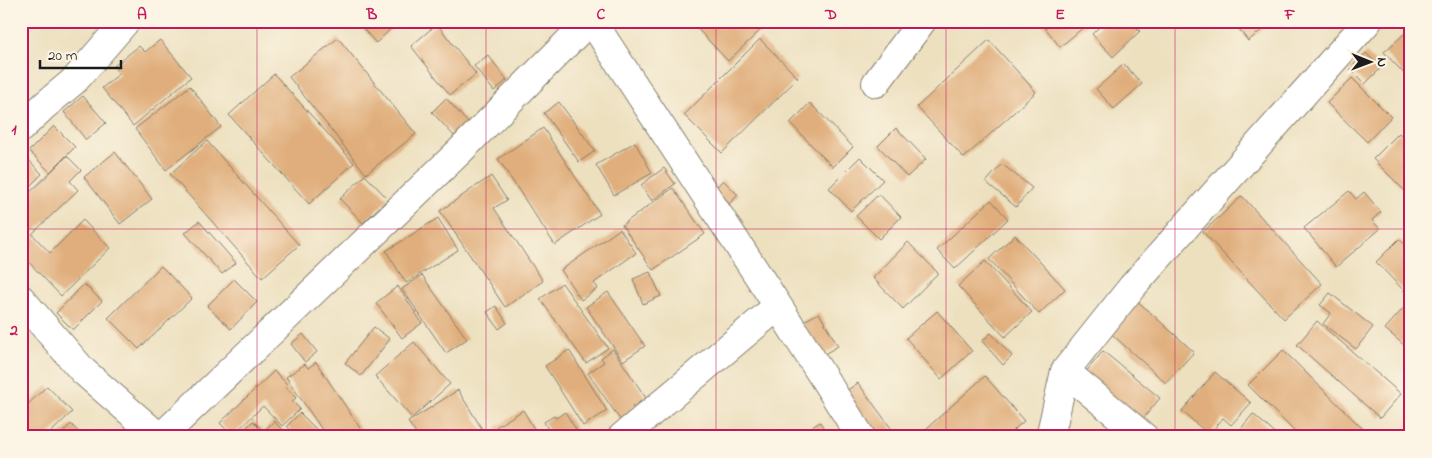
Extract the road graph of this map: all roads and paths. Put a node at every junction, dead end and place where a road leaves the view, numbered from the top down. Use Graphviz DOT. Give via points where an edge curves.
graph roads {
  1 [pos="126,21"];
  2 [pos="590,21"];
  3 [pos="922,21"];
  4 [pos="1368,21"];
  5 [pos="876,83"];
  6 [pos="21,128"];
  7 [pos="21,299"];
  8 [pos="778,306"];
  9 [pos="1065,371"];
  10 [pos="160,437"];
  11 [pos="622,437"];
  12 [pos="861,437"];
  13 [pos="1050,437"];
  14 [pos="1144,437"];
  1 -- 6 [label="street" via="76,80"];
  2 -- 8 [label="street"];
  2 -- 10 [label="street" via="459,152"];
  3 -- 5 [label="street"];
  4 -- 9 [label="street" via="1132,287"];
  7 -- 10 [label="street" via="83,371"];
  8 -- 11 [label="street"];
  8 -- 12 [label="street"];
  9 -- 13 [label="street"];
  9 -- 14 [label="street"];
}
